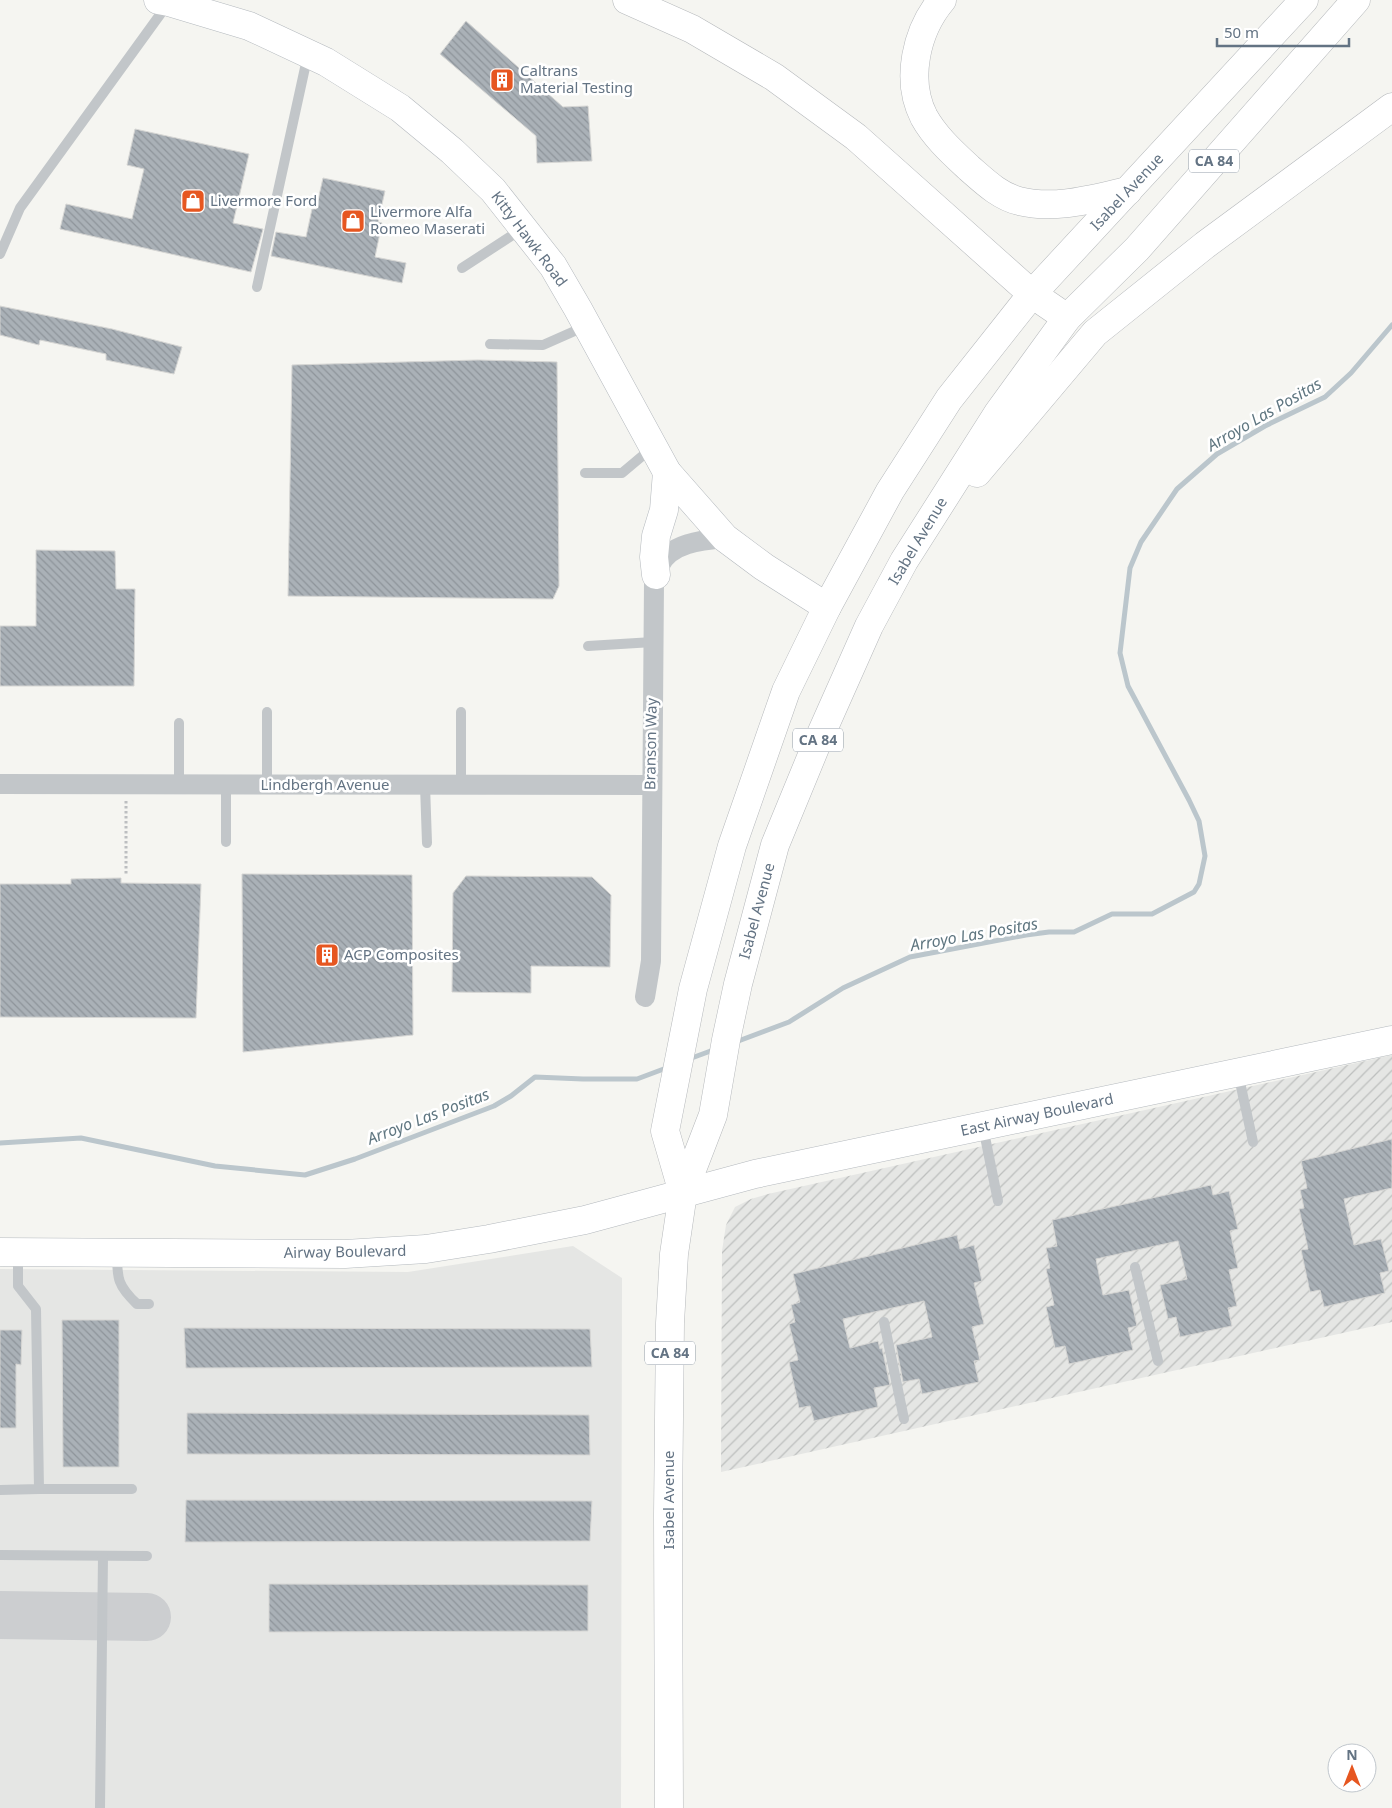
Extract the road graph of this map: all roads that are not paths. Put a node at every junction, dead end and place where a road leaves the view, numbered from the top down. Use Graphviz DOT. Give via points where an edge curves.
graph roads {
  1 [pos="627,0"];
  2 [pos="942,0"];
  3 [pos="1304,0"];
  4 [pos="1356,0"];
  5 [pos="163,1"];
  6 [pos="308,54"];
  7 [pos="1392,107"];
  8 [pos="1128,191"];
  9 [pos="524,228"];
  10 [pos="0,254"];
  11 [pos="462,268"];
  12 [pos="257,288"];
  13 [pos="1032,294"];
  14 [pos="1067,318"];
  15 [pos="587,326"];
  16 [pos="490,344"];
  17 [pos="654,447"];
  18 [pos="668,472"];
  19 [pos="586,473"];
  20 [pos="936,511"];
  21 [pos="725,538"];
  22 [pos="656,575"];
  23 [pos="828,607"];
  24 [pos="653,642"];
  25 [pos="588,646"];
  26 [pos="267,712"];
  27 [pos="461,712"];
  28 [pos="179,723"];
  29 [pos="0,784"];
  30 [pos="179,784"];
  31 [pos="226,784"];
  32 [pos="267,784"];
  33 [pos="425,784"];
  34 [pos="461,785"];
  35 [pos="651,785"];
  36 [pos="226,842"];
  37 [pos="427,843"];
  38 [pos="645,997"];
  39 [pos="1392,1040"];
  40 [pos="1238,1072"];
  41 [pos="983,1126"];
  42 [pos="1253,1142"];
  43 [pos="683,1193"];
  44 [pos="998,1201"];
  45 [pos="9,1252"];
  46 [pos="117,1253"];
  47 [pos="1135,1267"];
  48 [pos="149,1304"];
  49 [pos="884,1322"];
  50 [pos="1158,1361"];
  51 [pos="904,1418"];
  52 [pos="132,1489"];
  53 [pos="0,1490"];
  54 [pos="39,1490"];
  55 [pos="0,1556"];
  56 [pos="103,1556"];
  57 [pos="147,1556"];
  58 [pos="100,1808"];
  59 [pos="669,1808"];
  1 -- 13 [label="main road" via="692,29 774,77 856,137"];
  2 -- 8 [label="main road" via="927,22 918,44 915,67 917,92 924,116 937,137 994,190 1017,200 1042,205 1068,204"];
  3 -- 8 [label="main road, Isabel Avenue / CA 84"];
  4 -- 14 [label="main road, Isabel Avenue / CA 84" via="1137,249"];
  5 -- 6 [label="main road, Kitty Hawk Road" via="249,26"];
  5 -- 10 [label="lane" via="20,208"];
  6 -- 9 [label="main road, Kitty Hawk Road" via="400,108 493,190"];
  6 -- 12 [label="lane"];
  7 -- 20 [label="main road" via="1205,245 1095,333 955,499"];
  8 -- 13 [label="main road, Isabel Avenue / CA 84"];
  9 -- 11 [label="lane"];
  9 -- 15 [label="main road, Kitty Hawk Road" via="553,266"];
  13 -- 14 [label="main road"];
  13 -- 23 [label="main road, Isabel Avenue / CA 84" via="949,399 890,492"];
  14 -- 20 [label="main road, Isabel Avenue / CA 84" via="998,413"];
  15 -- 16 [label="lane" via="543,345"];
  15 -- 17 [label="main road, Kitty Hawk Road"];
  17 -- 18 [label="main road, Kitty Hawk Road"];
  17 -- 19 [label="lane" via="622,473"];
  18 -- 21 [label="main road, Kitty Hawk Road"];
  18 -- 22 [label="main road" via="664,510 656,536"];
  20 -- 43 [label="main road, Isabel Avenue / CA 84" via="869,626 775,845 738,984 713,1115"];
  21 -- 22 [label="street, Branson Way" via="696,541 671,552"];
  21 -- 23 [label="main road, Kitty Hawk Road"];
  22 -- 24 [label="street, Branson Way"];
  23 -- 43 [label="main road, Isabel Avenue / CA 84" via="786,691 732,846 693,989 665,1131"];
  24 -- 25 [label="lane"];
  24 -- 35 [label="street, Branson Way"];
  26 -- 32 [label="lane"];
  27 -- 34 [label="lane"];
  28 -- 30 [label="lane"];
  29 -- 30 [label="street, Lindbergh Avenue"];
  30 -- 31 [label="street, Lindbergh Avenue"];
  31 -- 32 [label="street, Lindbergh Avenue"];
  31 -- 36 [label="lane"];
  32 -- 33 [label="street, Lindbergh Avenue"];
  33 -- 34 [label="street, Lindbergh Avenue"];
  33 -- 37 [label="lane"];
  34 -- 35 [label="street, Lindbergh Avenue"];
  35 -- 38 [label="street, Branson Way" via="651,961"];
  39 -- 40 [label="main road, East Airway Boulevard"];
  40 -- 41 [label="main road, East Airway Boulevard"];
  40 -- 42 [label="lane"];
  41 -- 43 [label="main road, East Airway Boulevard" via="755,1174"];
  41 -- 44 [label="lane"];
  43 -- 46 [label="main road, Airway Boulevard" via="585,1220 426,1249 345,1254"];
  43 -- 59 [label="main road, Isabel Avenue / CA 84" via="674,1254 670,1323"];
  45 -- 46 [label="main road, Airway Boulevard"];
  45 -- 54 [label="lane" via="18,1286 36,1310"];
  46 -- 48 [label="lane" via="117,1274 123,1291 137,1304"];
  47 -- 50 [label="lane"];
  49 -- 51 [label="lane"];
  52 -- 54 [label="lane"];
  53 -- 54 [label="lane"];
  55 -- 56 [label="lane"];
  56 -- 57 [label="lane"];
  56 -- 58 [label="lane"];
}
